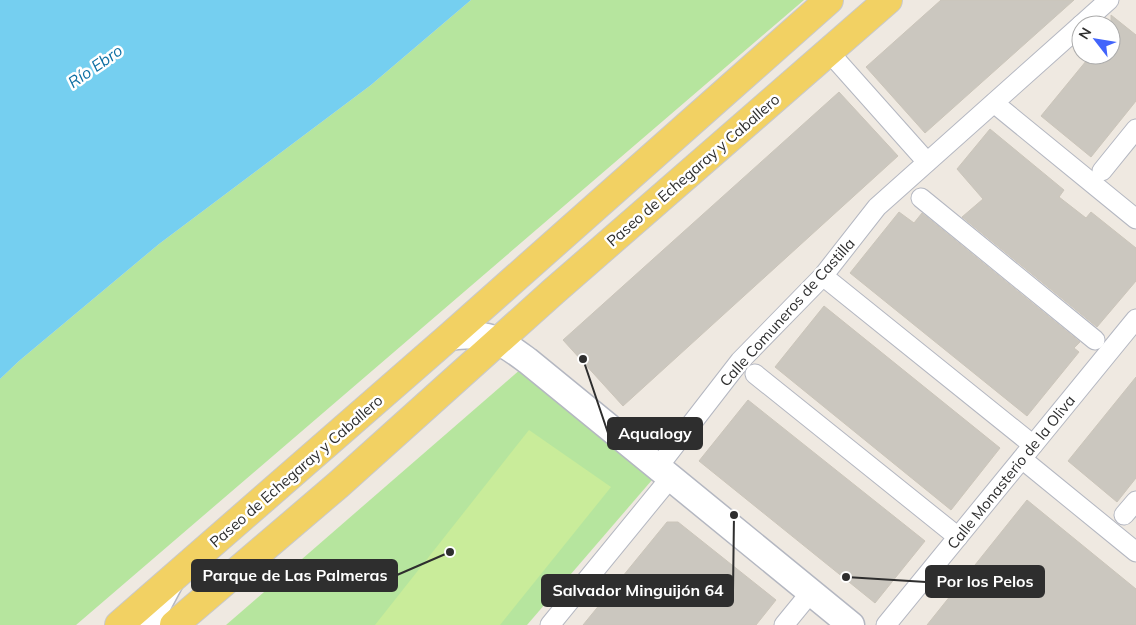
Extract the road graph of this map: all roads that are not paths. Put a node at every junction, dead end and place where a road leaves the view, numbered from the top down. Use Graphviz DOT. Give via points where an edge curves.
graph roads {
  1 [pos="829,0"];
  2 [pos="888,0"];
  3 [pos="1109,0"];
  4 [pos="1092,15"];
  5 [pos="1071,34"];
  6 [pos="829,52"];
  7 [pos="994,103"];
  8 [pos="1136,129"];
  9 [pos="927,162"];
  10 [pos="1102,171"];
  11 [pos="920,198"];
  12 [pos="1136,219"];
  13 [pos="822,276"];
  14 [pos="1136,319"];
  15 [pos="449,337"];
  16 [pos="499,340"];
  17 [pos="1095,340"];
  18 [pos="755,374"];
  19 [pos="1028,452"];
  20 [pos="665,472"];
  21 [pos="958,537"];
  22 [pos="1136,552"];
  23 [pos="173,577"];
  24 [pos="811,592"];
  25 [pos="119,625"];
  26 [pos="149,625"];
  27 [pos="174,625"];
  28 [pos="550,625"];
  29 [pos="784,625"];
  30 [pos="851,625"];
  31 [pos="886,625"];
  1 -- 15 [label="main road, Paseo de Echegaray y Caballero"];
  2 -- 6 [label="main road, Paseo de Echegaray y Caballero"];
  3 -- 4 [label="street, Calle Comuneros de Castilla"];
  5 -- 7 [label="street, Calle Comuneros de Castilla"];
  6 -- 9 [label="street"];
  6 -- 16 [label="main road, Paseo de Echegaray y Caballero"];
  7 -- 9 [label="street, Calle Comuneros de Castilla"];
  7 -- 12 [label="street"];
  8 -- 10 [label="street"];
  9 -- 13 [label="street, Calle Comuneros de Castilla" via="877,207"];
  11 -- 17 [label="street"];
  13 -- 19 [label="street"];
  13 -- 20 [label="street, Calle Comuneros de Castilla" via="740,361"];
  14 -- 19 [label="street, Calle Monasterio de la Oliva"];
  15 -- 16 [label="street" via="474,335"];
  15 -- 23 [label="main road, Paseo de Echegaray y Caballero"];
  16 -- 20 [label="street"];
  16 -- 27 [label="main road, Paseo de Echegaray y Caballero" via="338,485"];
  18 -- 21 [label="street"];
  19 -- 21 [label="street, Calle Monasterio de la Oliva"];
  19 -- 22 [label="street"];
  20 -- 24 [label="street"];
  20 -- 28 [label="street, Calle Comuneros de Castilla"];
  21 -- 31 [label="street, Calle Monasterio de la Oliva"];
  23 -- 25 [label="main road, Paseo de Echegaray y Caballero"];
  23 -- 26 [label="street"];
  24 -- 29 [label="street"];
  24 -- 30 [label="street"];
}
